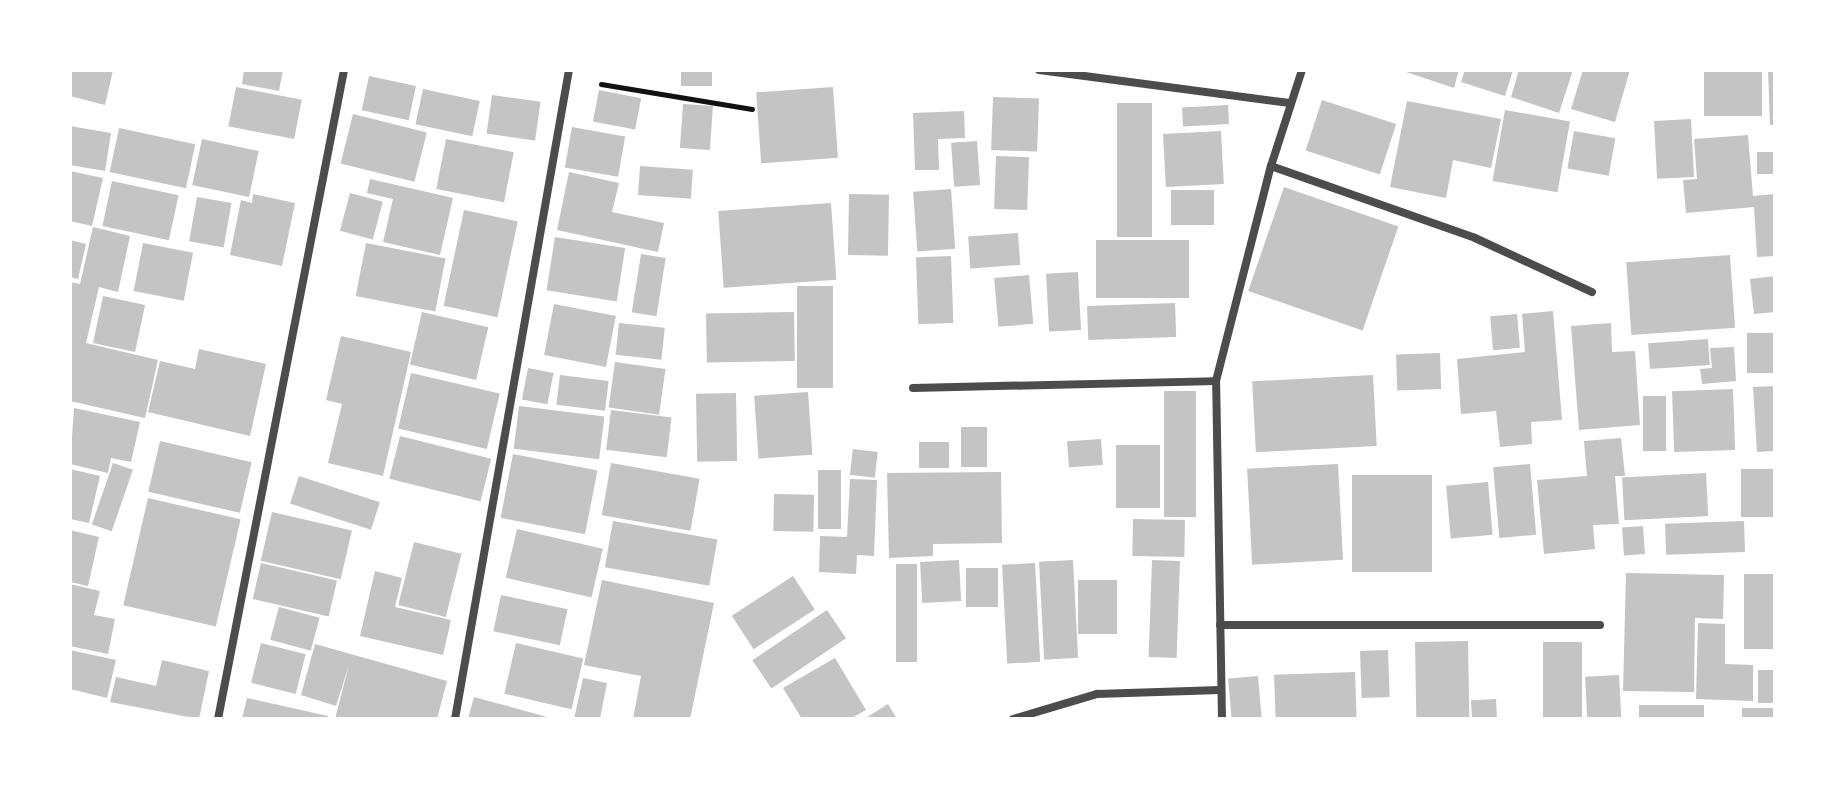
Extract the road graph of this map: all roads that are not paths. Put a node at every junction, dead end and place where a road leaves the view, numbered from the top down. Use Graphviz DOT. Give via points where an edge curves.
graph roads {
  1 [pos="344,70"];
  2 [pos="1039,70"];
  3 [pos="1302,70"];
  4 [pos="569,75"];
  5 [pos="1290,103"];
  6 [pos="1271,166"];
  7 [pos="1592,292"];
  8 [pos="1216,381"];
  9 [pos="913,388"];
  10 [pos="1220,625"];
  11 [pos="1600,625"];
  12 [pos="1220,690"];
  13 [pos="218,719"];
  14 [pos="455,719"];
  15 [pos="1013,719"];
  16 [pos="1222,719"];
  1 -- 13 [label="street"];
  2 -- 5 [label="street"];
  3 -- 5 [label="street"];
  4 -- 14 [label="street"];
  5 -- 6 [label="street"];
  6 -- 7 [label="street" via="1475,238"];
  6 -- 8 [label="street"];
  8 -- 9 [label="street"];
  8 -- 10 [label="street"];
  10 -- 11 [label="street"];
  10 -- 12 [label="street"];
  12 -- 15 [label="street" via="1097,694"];
  12 -- 16 [label="street"];
}
